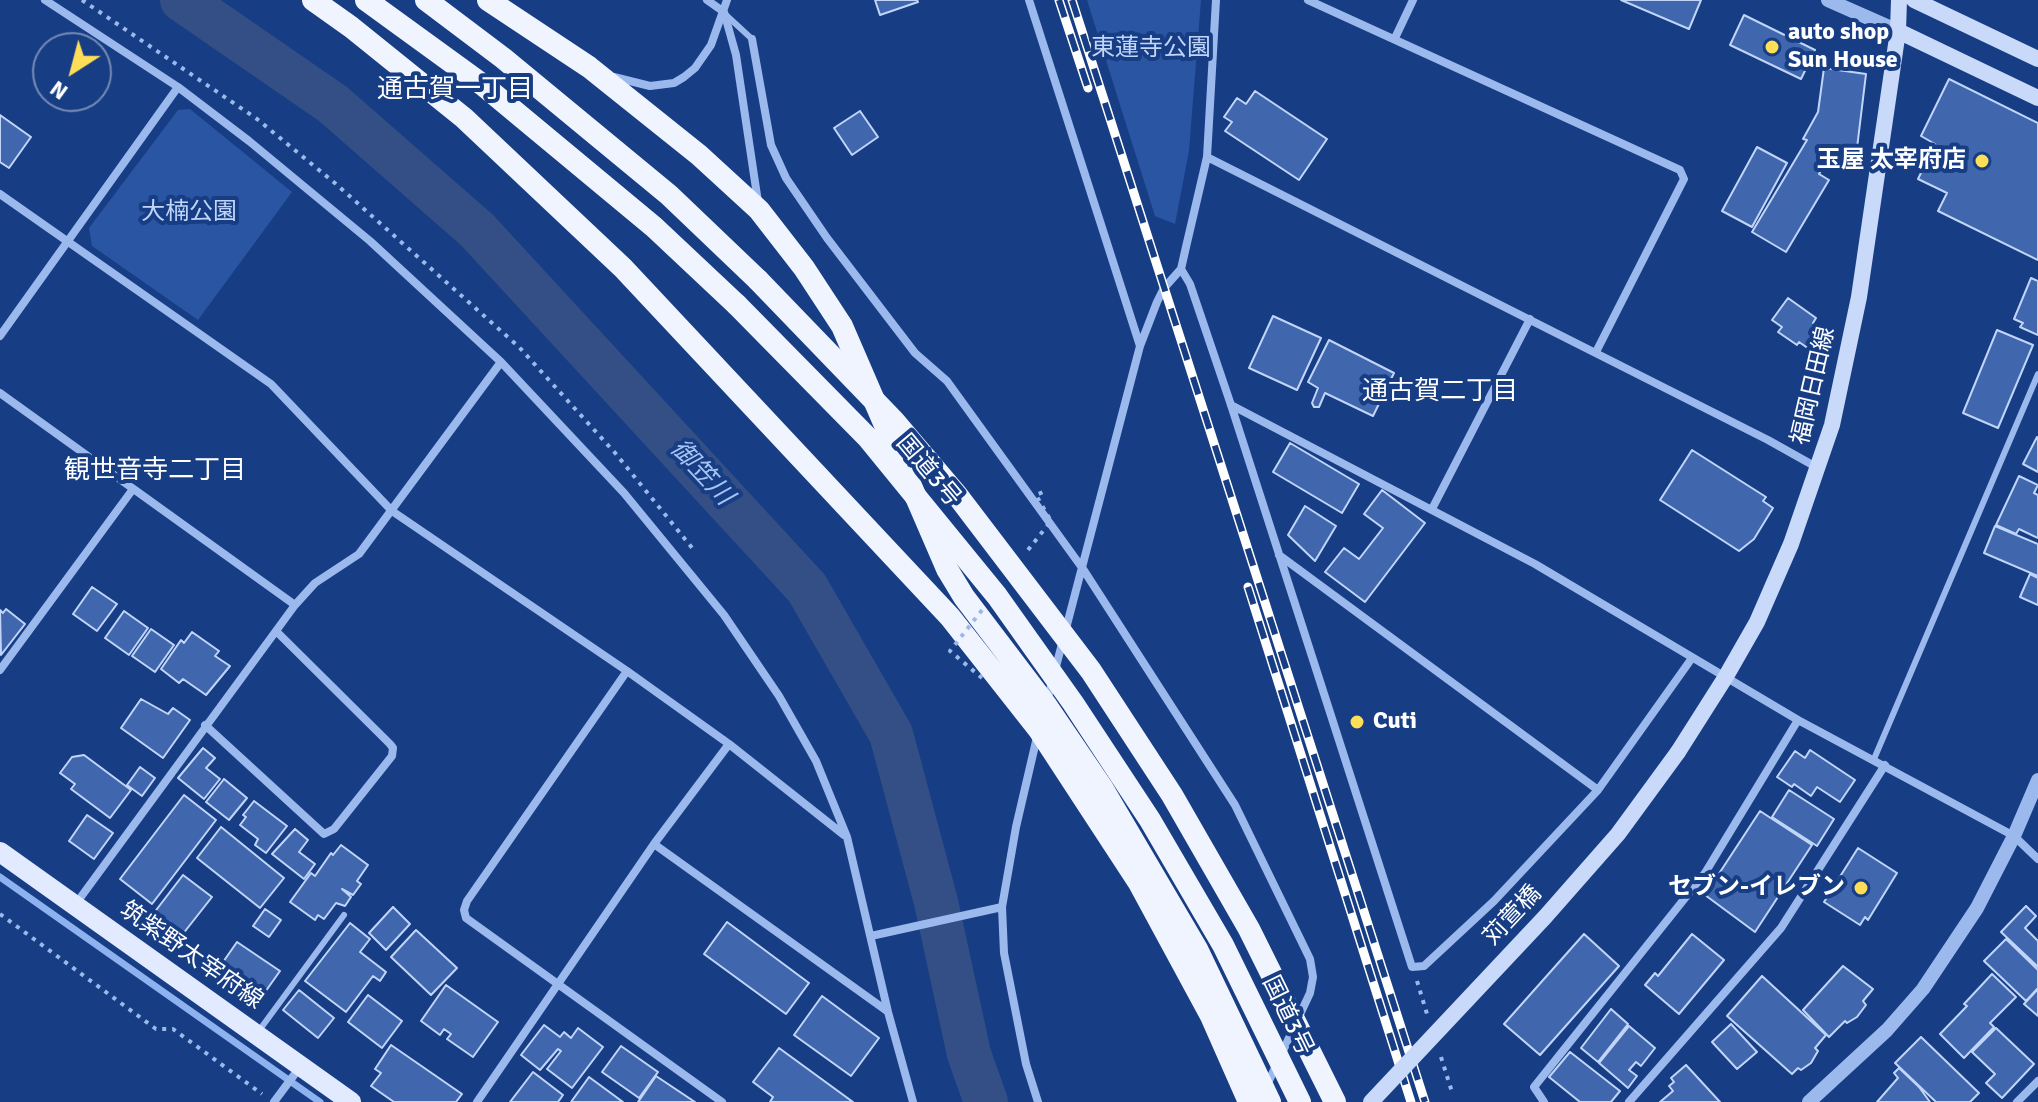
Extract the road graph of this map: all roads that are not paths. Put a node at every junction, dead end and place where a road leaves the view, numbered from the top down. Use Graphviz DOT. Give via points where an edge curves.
graph roads {
  1 [pos="45,0"];
  2 [pos="313,0"];
  3 [pos="366,0"];
  4 [pos="426,0"];
  5 [pos="488,0"];
  6 [pos="707,0"];
  7 [pos="727,0"];
  8 [pos="1029,0"];
  9 [pos="1216,0"];
  10 [pos="1308,0"];
  11 [pos="1413,0"];
  12 [pos="1828,0"];
  13 [pos="1899,0"];
  14 [pos="1914,0"];
  15 [pos="724,12"];
  16 [pos="1898,31"];
  17 [pos="1395,38"];
  18 [pos="752,39"];
  19 [pos="2038,59"];
  20 [pos="589,67"];
  21 [pos="178,87"];
  22 [pos="2038,98"];
  23 [pos="1207,157"];
  24 [pos="0,194"];
  25 [pos="759,210"];
  26 [pos="68,241"];
  27 [pos="1181,269"];
  28 [pos="1530,319"];
  29 [pos="0,336"];
  30 [pos="1140,346"];
  31 [pos="1596,352"];
  32 [pos="501,362"];
  33 [pos="2038,374"];
  34 [pos="0,393"];
  35 [pos="1231,405"];
  36 [pos="1819,469"];
  37 [pos="133,489"];
  38 [pos="1432,509"];
  39 [pos="392,511"];
  40 [pos="1279,555"];
  41 [pos="1083,569"];
  42 [pos="295,605"];
  43 [pos="276,631"];
  44 [pos="1692,658"];
  45 [pos="0,670"];
  46 [pos="627,671"];
  47 [pos="1725,678"];
  48 [pos="1046,705"];
  49 [pos="1798,720"];
  50 [pos="205,725"];
  51 [pos="1039,730"];
  52 [pos="729,744"];
  53 [pos="1678,752"];
  54 [pos="1874,759"];
  55 [pos="1885,765"];
  56 [pos="2038,780"];
  57 [pos="1598,790"];
  58 [pos="2014,836"];
  59 [pos="847,837"];
  60 [pos="654,844"];
  61 [pos="0,852"];
  62 [pos="2038,859"];
  63 [pos="75,905"];
  64 [pos="1002,907"];
  65 [pos="344,915"];
  66 [pos="871,936"];
  67 [pos="557,984"];
  68 [pos="888,1012"];
  69 [pos="256,1034"];
  70 [pos="298,1070"];
  71 [pos="2038,1081"];
  72 [pos="1261,1098"];
  73 [pos="274,1102"];
  74 [pos="351,1102"];
  75 [pos="477,1102"];
  76 [pos="722,1102"];
  77 [pos="913,1102"];
  78 [pos="1038,1102"];
  79 [pos="1300,1102"];
  80 [pos="1335,1102"];
  81 [pos="1371,1102"];
  82 [pos="1544,1102"];
  83 [pos="1629,1102"];
  84 [pos="1809,1102"];
  85 [pos="2017,1102"];
  1 -- 21 [label="street"];
  2 -- 51 [label="highway" via="464,118 623,268 950,617"];
  3 -- 79 [label="highway, 国道3号, bridge" via="483,85 654,227 868,438 997,596 1150,820 1223,945"];
  4 -- 80 [label="highway, 国道3号, bridge" via="669,195 894,421 957,495 1091,671 1172,795 1249,929"];
  5 -- 20 [label="highway"];
  6 -- 15 [label="street"];
  7 -- 15 [label="street"];
  8 -- 30 [label="street"];
  9 -- 23 [label="street"];
  10 -- 17 [label="street"];
  11 -- 17 [label="street"];
  12 -- 16 [label="street"];
  13 -- 16 [label="main road, 福岡日田線"];
  14 -- 19 [label="main road"];
  15 -- 18 [label="lane"];
  15 -- 20 [label="street" via="695,68 674,83 629,83"];
  15 -- 25 [label="street" via="736,55"];
  16 -- 22 [label="main road"];
  16 -- 36 [label="main road, 福岡日田線" via="1859,297"];
  17 -- 31 [label="street" via="1680,170 1684,179"];
  18 -- 41 [label="street" via="771,145 786,178 915,353 947,381"];
  20 -- 25 [label="highway"];
  21 -- 26 [label="street"];
  21 -- 32 [label="street" via="370,241"];
  23 -- 27 [label="street"];
  23 -- 28 [label="street"];
  24 -- 26 [label="street"];
  25 -- 48 [label="highway" via="842,326 947,569"];
  26 -- 29 [label="street"];
  26 -- 39 [label="street" via="271,384"];
  27 -- 30 [label="street" via="1164,288"];
  27 -- 35 [label="street"];
  28 -- 31 [label="street"];
  28 -- 38 [label="street"];
  30 -- 41 [label="street"];
  31 -- 36 [label="street"];
  32 -- 39 [label="street"];
  32 -- 59 [label="street" via="624,493 724,615 816,761"];
  33 -- 54 [label="lane"];
  34 -- 37 [label="street"];
  35 -- 38 [label="street"];
  35 -- 40 [label="street"];
  36 -- 47 [label="main road, 福岡日田線" via="1757,622"];
  37 -- 42 [label="street"];
  37 -- 45 [label="street"];
  38 -- 44 [label="street"];
  39 -- 42 [label="street" via="359,554 315,583"];
  39 -- 46 [label="street"];
  40 -- 57 [label="street"];
  40 -- 57 [label="street" via="1412,967 1424,966 1494,901"];
  41 -- 48 [label="street"];
  41 -- 72 [label="street" via="1235,805 1310,959 1310,993"];
  42 -- 43 [label="street"];
  43 -- 50 [label="street"];
  43 -- 50 [label="street" via="390,744 392,756 334,829 324,834"];
  44 -- 47 [label="street"];
  44 -- 57 [label="street"];
  46 -- 52 [label="street"];
  46 -- 67 [label="street" via="464,910 466,918"];
  47 -- 49 [label="street"];
  47 -- 53 [label="main road, 福岡日田線"];
  48 -- 51 [label="street"];
  48 -- 72 [label="highway" via="1103,789 1197,949"];
  49 -- 54 [label="street"];
  49 -- 82 [label="street" via="1705,873 1534,1087"];
  50 -- 63 [label="street"];
  51 -- 64 [label="street"];
  51 -- 72 [label="highway" via="1139,883"];
  52 -- 59 [label="street"];
  52 -- 60 [label="street"];
  53 -- 81 [label="main road, 苅萱橋, bridge" via="1576,882"];
  54 -- 55 [label="street"];
  55 -- 58 [label="street"];
  55 -- 83 [label="street" via="1781,928"];
  56 -- 58 [label="street"];
  58 -- 62 [label="street"];
  58 -- 84 [label="street" via="1977,908 1923,989"];
  59 -- 66 [label="street"];
  60 -- 67 [label="street"];
  60 -- 68 [label="street"];
  61 -- 63 [label="main road, 筑紫野太宰府線"];
  63 -- 69 [label="main road, 筑紫野太宰府線"];
  64 -- 66 [label="street"];
  64 -- 78 [label="street" via="1004,953"];
  65 -- 69 [label="lane"];
  66 -- 68 [label="street"];
  67 -- 75 [label="street"];
  67 -- 76 [label="street"];
  68 -- 77 [label="street"];
  69 -- 70 [label="main road, 筑紫野太宰府線"];
  70 -- 73 [label="street"];
  70 -- 74 [label="main road, 筑紫野太宰府線"];
  71 -- 85 [label="street"];
}
